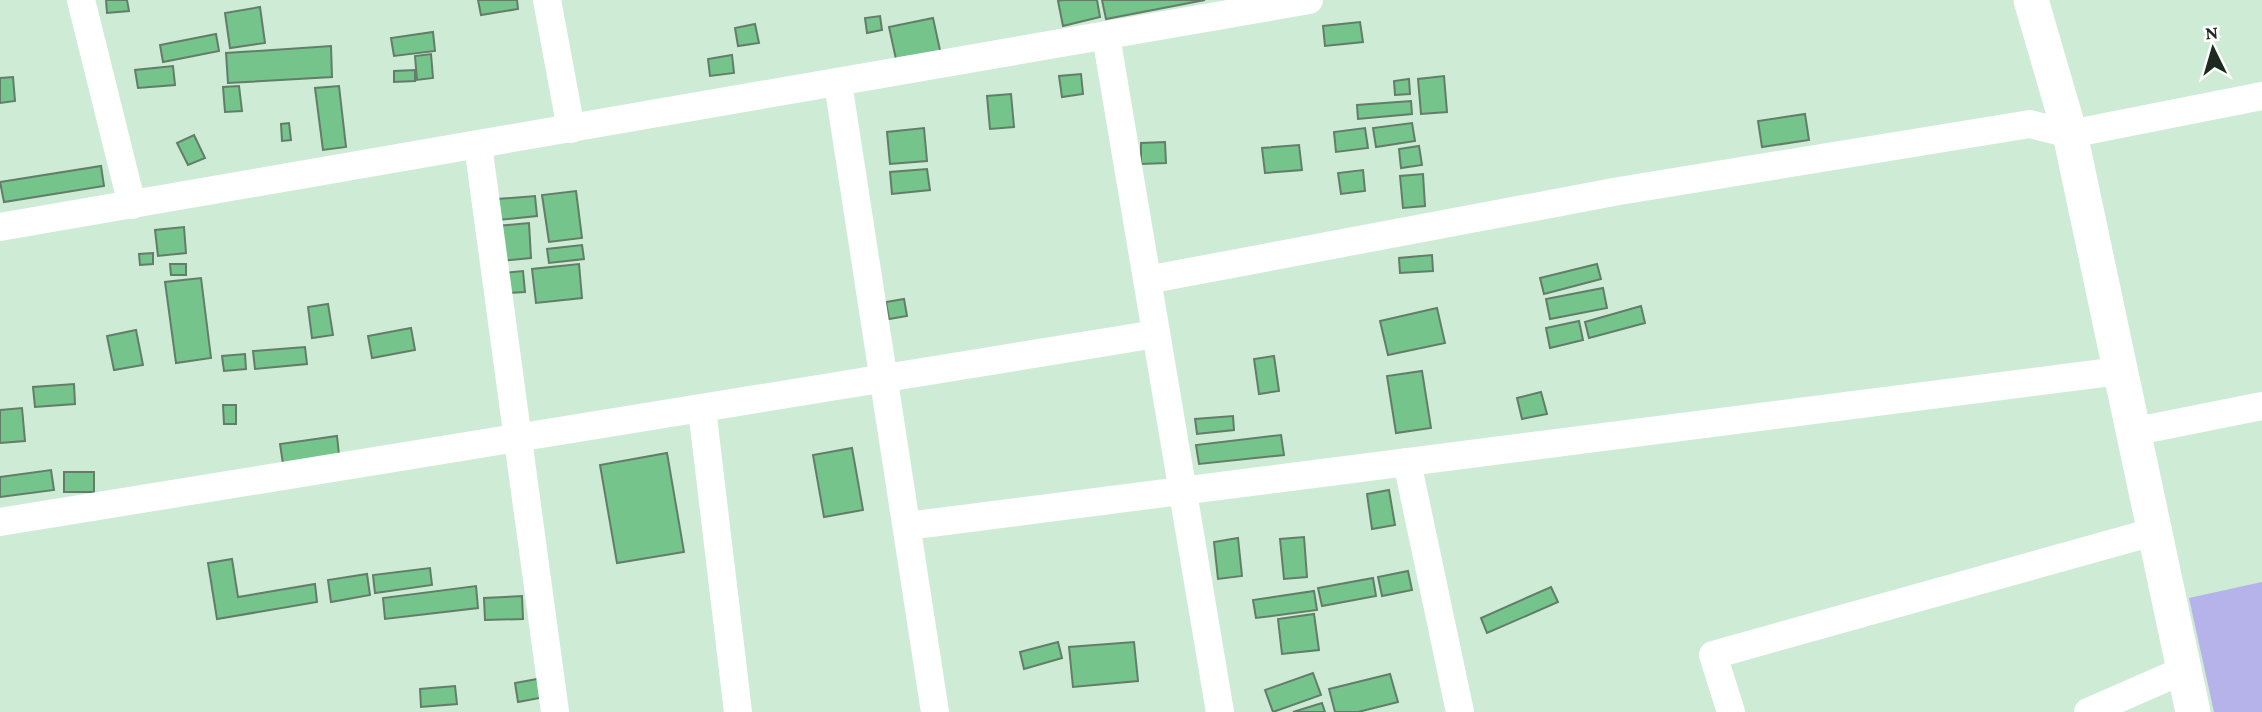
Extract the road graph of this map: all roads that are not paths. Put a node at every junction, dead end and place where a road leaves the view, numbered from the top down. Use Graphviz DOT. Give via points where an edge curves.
graph roads {
  1 [pos="81,0"];
  2 [pos="547,0"];
  3 [pos="1309,0"];
  4 [pos="2031,0"];
  5 [pos="1105,36"];
  6 [pos="838,83"];
  7 [pos="2262,96"];
  8 [pos="571,129"];
  9 [pos="2070,134"];
  10 [pos="478,145"];
  11 [pos="132,205"];
  12 [pos="0,227"];
  13 [pos="1147,280"];
  14 [pos="1156,334"];
  15 [pos="2119,371"];
  16 [pos="884,379"];
  17 [pos="2262,406"];
  18 [pos="702,409"];
  19 [pos="2132,432"];
  20 [pos="518,438"];
  21 [pos="1407,462"];
  22 [pos="1182,491"];
  23 [pos="0,522"];
  24 [pos="906,526"];
  25 [pos="2154,532"];
  26 [pos="2184,670"];
  27 [pos="555,712"];
  28 [pos="737,712"];
  29 [pos="935,712"];
  30 [pos="1220,712"];
  31 [pos="1460,712"];
  32 [pos="1731,712"];
  33 [pos="2088,712"];
  34 [pos="2193,712"];
  1 -- 11 [label="street"];
  2 -- 8 [label="street"];
  3 -- 5 [label="street"];
  4 -- 9 [label="street"];
  5 -- 6 [label="street"];
  5 -- 13 [label="street"];
  6 -- 8 [label="street"];
  6 -- 16 [label="street"];
  7 -- 9 [label="street"];
  8 -- 10 [label="street"];
  9 -- 13 [label="street" via="2030,124 1619,191"];
  9 -- 15 [label="street"];
  10 -- 11 [label="street"];
  10 -- 20 [label="street"];
  11 -- 12 [label="street"];
  13 -- 14 [label="street"];
  14 -- 16 [label="street"];
  14 -- 22 [label="street"];
  15 -- 19 [label="street"];
  15 -- 21 [label="street"];
  16 -- 18 [label="street"];
  16 -- 24 [label="street"];
  17 -- 19 [label="street"];
  18 -- 20 [label="street"];
  18 -- 28 [label="street"];
  19 -- 25 [label="street"];
  20 -- 23 [label="street"];
  20 -- 27 [label="street"];
  21 -- 22 [label="street"];
  21 -- 31 [label="street"];
  22 -- 24 [label="street"];
  22 -- 30 [label="street"];
  24 -- 29 [label="street"];
  25 -- 26 [label="street"];
  25 -- 32 [label="street" via="1713,655"];
  26 -- 33 [label="street"];
  26 -- 34 [label="street"];
}
